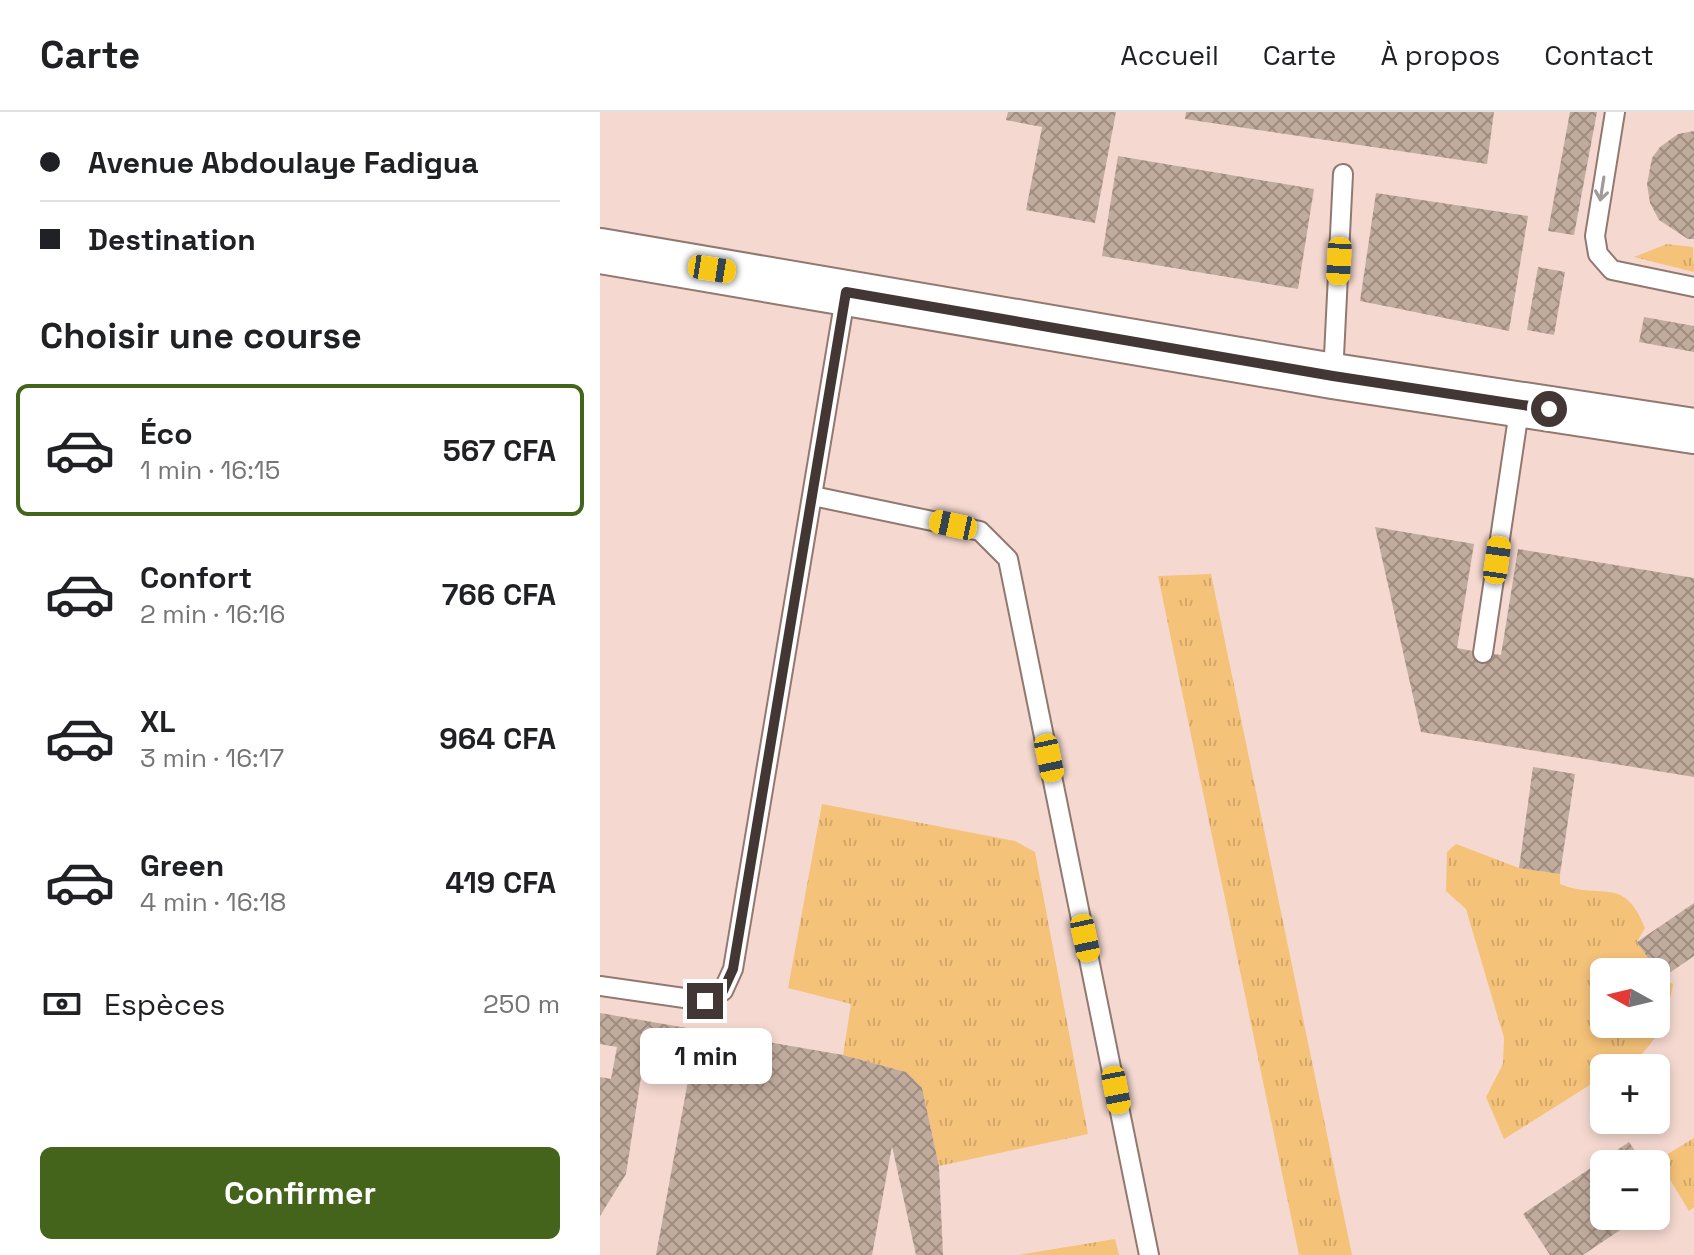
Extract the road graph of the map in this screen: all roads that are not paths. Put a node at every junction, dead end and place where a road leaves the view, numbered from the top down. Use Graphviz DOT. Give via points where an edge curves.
graph roads {
  1 [pos="1615,112"];
  2 [pos="1343,174"];
  3 [pos="600,251"];
  4 [pos="1694,287"];
  5 [pos="846,292"];
  6 [pos="1333,376"];
  7 [pos="1520,404"];
  8 [pos="1694,431"];
  9 [pos="813,496"];
  10 [pos="1483,653"];
  11 [pos="600,986"];
  12 [pos="1149,1255"];
  1 -- 4 [label="lane, one-way" via="1595,236 1598,254 1612,270"];
  2 -- 6 [label="lane"];
  3 -- 5 [label="street"];
  5 -- 6 [label="street"];
  5 -- 9 [label="lane"];
  6 -- 7 [label="street"];
  7 -- 8 [label="street"];
  7 -- 10 [label="lane"];
  9 -- 11 [label="lane" via="733,969 723,991 705,1001"];
  9 -- 12 [label="lane" via="980,531 1008,559"];
}
